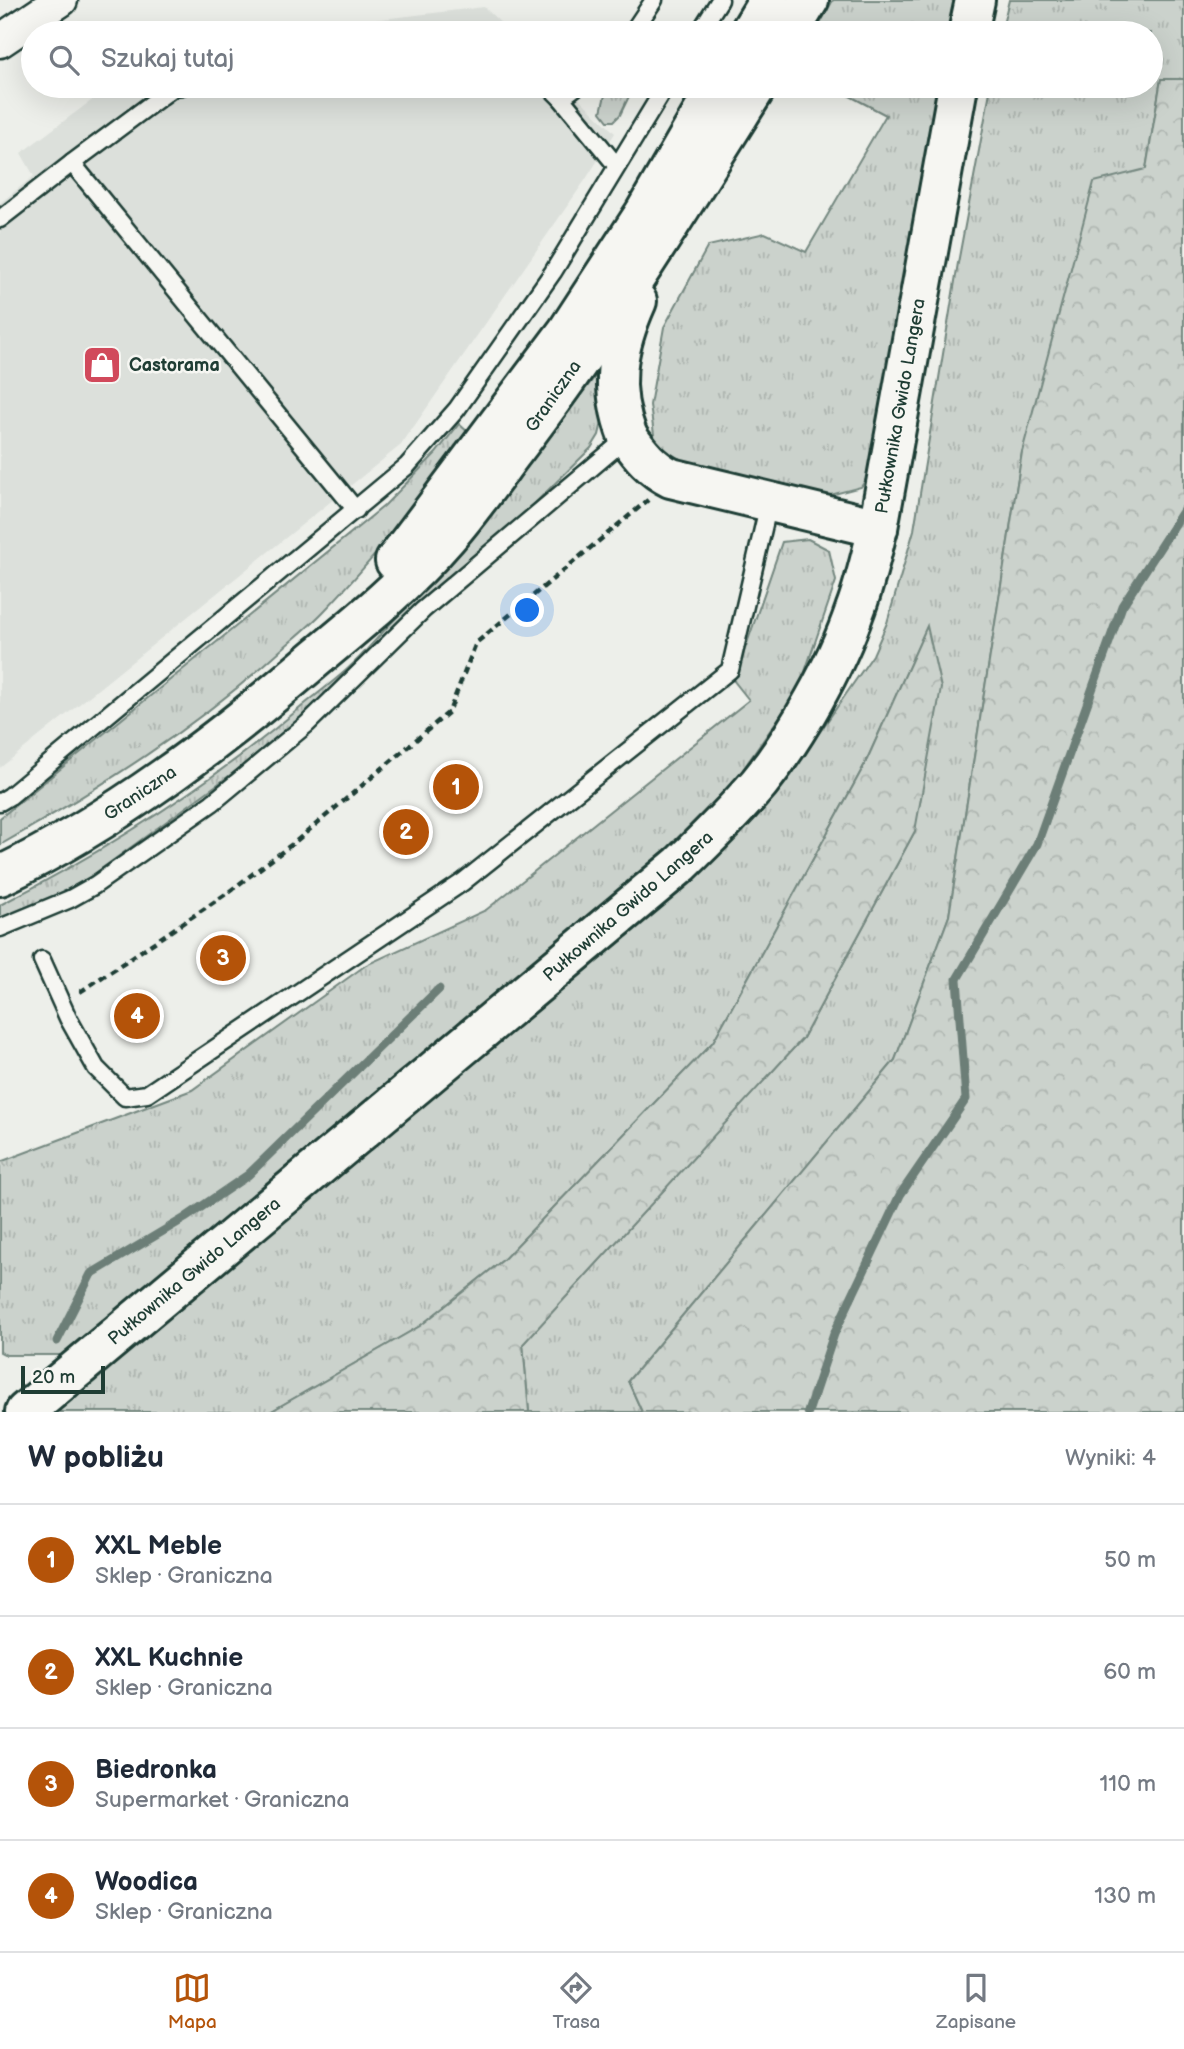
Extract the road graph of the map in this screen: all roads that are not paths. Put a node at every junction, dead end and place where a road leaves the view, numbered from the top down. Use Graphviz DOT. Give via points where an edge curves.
graph roads {
  1 [pos="61,0"];
  2 [pos="654,0"];
  3 [pos="720,0"];
  4 [pos="769,0"];
  5 [pos="809,0"];
  6 [pos="975,0"];
  7 [pos="30,21"];
  8 [pos="640,21"];
  9 [pos="707,21"];
  10 [pos="756,21"];
  11 [pos="796,21"];
  12 [pos="971,21"];
  13 [pos="21,27"];
  14 [pos="0,41"];
  15 [pos="159,98"];
  16 [pos="561,98"];
  17 [pos="658,98"];
  18 [pos="711,98"];
  19 [pos="749,98"];
  20 [pos="956,98"];
  21 [pos="72,163"];
  22 [pos="616,165"];
  23 [pos="0,219"];
  24 [pos="670,225"];
  25 [pos="628,437"];
  26 [pos="769,503"];
  27 [pos="356,510"];
  28 [pos="878,528"];
  29 [pos="304,669"];
  30 [pos="0,802"];
  31 [pos="0,876"];
  32 [pos="0,928"];
  33 [pos="42,960"];
  34 [pos="25,1412"];
  1 -- 7 [label="street"];
  2 -- 8 [label="lane"];
  3 -- 9 [label="lane"];
  4 -- 10 [label="main road"];
  5 -- 11 [label="main road"];
  6 -- 12 [label="main road"];
  13 -- 14 [label="street"];
  15 -- 21 [label="lane"];
  16 -- 22 [label="lane"];
  17 -- 22 [label="lane"];
  18 -- 29 [label="main road, Graniczna" via="568,332 371,592"];
  19 -- 24 [label="main road, Graniczna"];
  20 -- 28 [label="main road, Pułkownika Gwido Langera"];
  21 -- 23 [label="lane"];
  21 -- 27 [label="lane"];
  22 -- 27 [label="lane" via="553,272 457,409 407,466"];
  24 -- 25 [label="main road" via="627,322 618,357 618,403"];
  24 -- 29 [label="main road, Graniczna" via="549,405 448,536 382,603"];
  25 -- 26 [label="main road" via="642,456 671,478"];
  25 -- 32 [label="lane" via="424,610 307,724 212,803 95,885"];
  26 -- 28 [label="main road"];
  26 -- 33 [label="lane" via="730,670 463,882 147,1094 125,1097 96,1068"];
  27 -- 30 [label="lane"];
  28 -- 34 [label="main road, Pułkownika Gwido Langera" via="855,611 817,695 761,780 725,821 681,864"];
  29 -- 31 [label="main road, Graniczna" via="214,743 114,812"];
}
